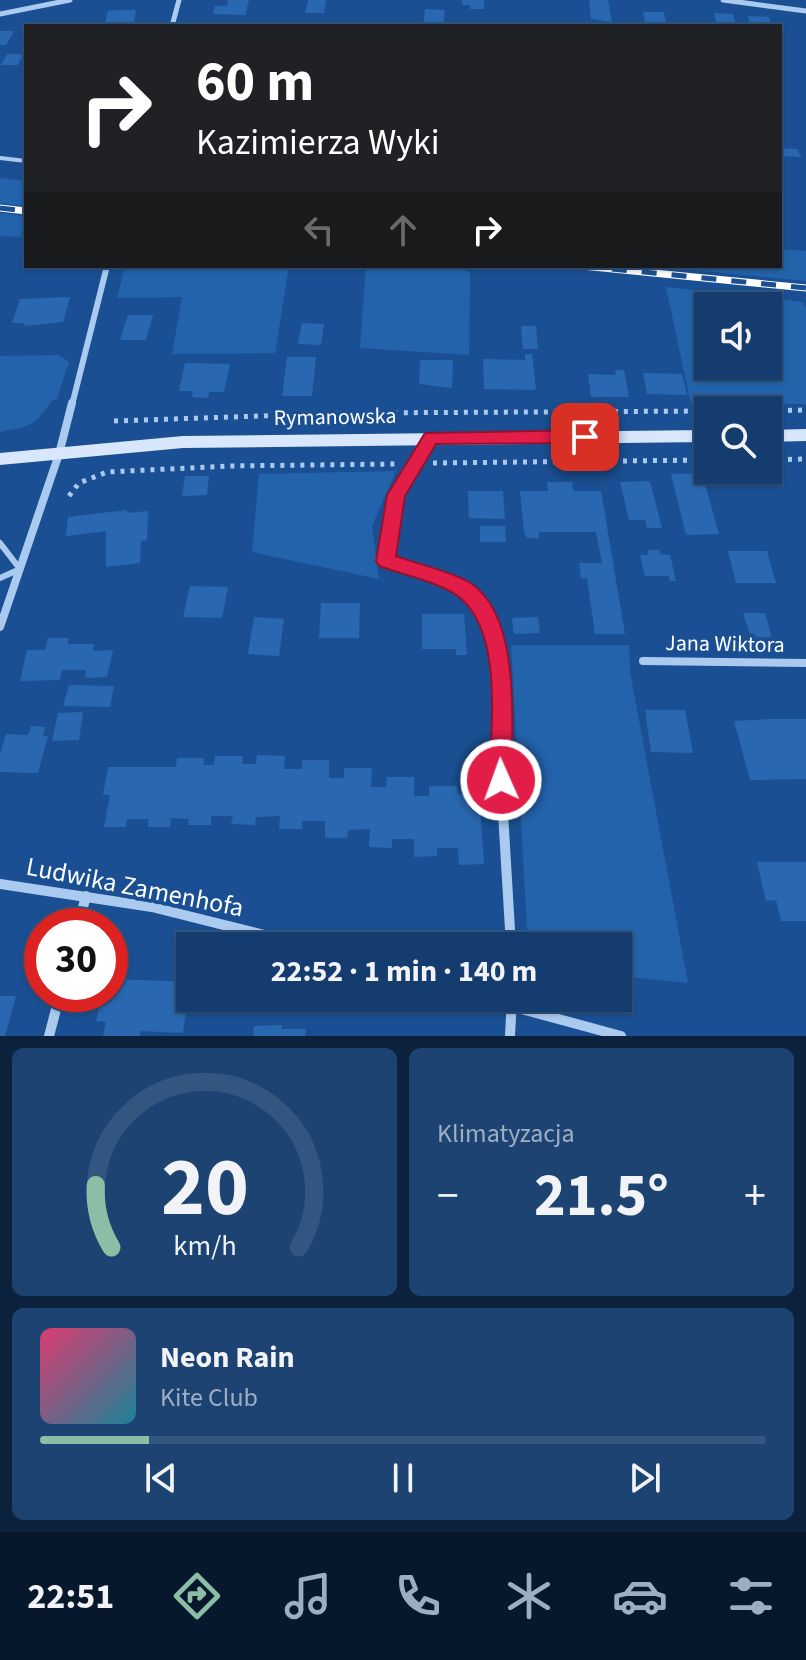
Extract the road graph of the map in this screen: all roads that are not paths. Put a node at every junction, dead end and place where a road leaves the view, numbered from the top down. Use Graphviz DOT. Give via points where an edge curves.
graph roads {
  1 [pos="70,0"];
  2 [pos="179,0"];
  3 [pos="723,0"];
  4 [pos="806,11"];
  5 [pos="0,14"];
  6 [pos="173,24"];
  7 [pos="0,158"];
  8 [pos="24,161"];
  9 [pos="106,268"];
  10 [pos="806,435"];
  11 [pos="694,436"];
  12 [pos="782,436"];
  13 [pos="431,438"];
  14 [pos="59,454"];
  15 [pos="0,459"];
  16 [pos="0,470"];
  17 [pos="0,543"];
  18 [pos="20,569"];
  19 [pos="0,578"];
  20 [pos="0,627"];
  21 [pos="643,661"];
  22 [pos="806,663"];
  23 [pos="0,884"];
  24 [pos="86,896"];
  25 [pos="83,908"];
  26 [pos="252,932"];
  27 [pos="510,932"];
  28 [pos="55,1012"];
  29 [pos="511,1012"];
  30 [pos="542,1012"];
  31 [pos="49,1036"];
  32 [pos="510,1036"];
  33 [pos="621,1036"];
  1 -- 5 [label="street"];
  2 -- 6 [label="street"];
  3 -- 4 [label="street"];
  7 -- 8 [label="lane"];
  9 -- 14 [label="street"];
  10 -- 12 [label="main road"];
  11 -- 13 [label="main road, Rymanowska"];
  13 -- 14 [label="main road, Rymanowska" via="183,442"];
  13 -- 27 [label="street" via="396,495 385,561 464,589 494,636 500,660"];
  14 -- 15 [label="main road, Rymanowska"];
  14 -- 16 [label="main road, Rymanowska"];
  14 -- 18 [label="street"];
  17 -- 18 [label="lane"];
  18 -- 19 [label="lane"];
  18 -- 20 [label="street"];
  21 -- 22 [label="street, Jana Wiktora"];
  23 -- 24 [label="street, Ludwika Zamenhofa"];
  24 -- 25 [label="street"];
  24 -- 26 [label="street, Ludwika Zamenhofa"];
  28 -- 31 [label="street"];
  29 -- 32 [label="street"];
  30 -- 33 [label="street"];
}
